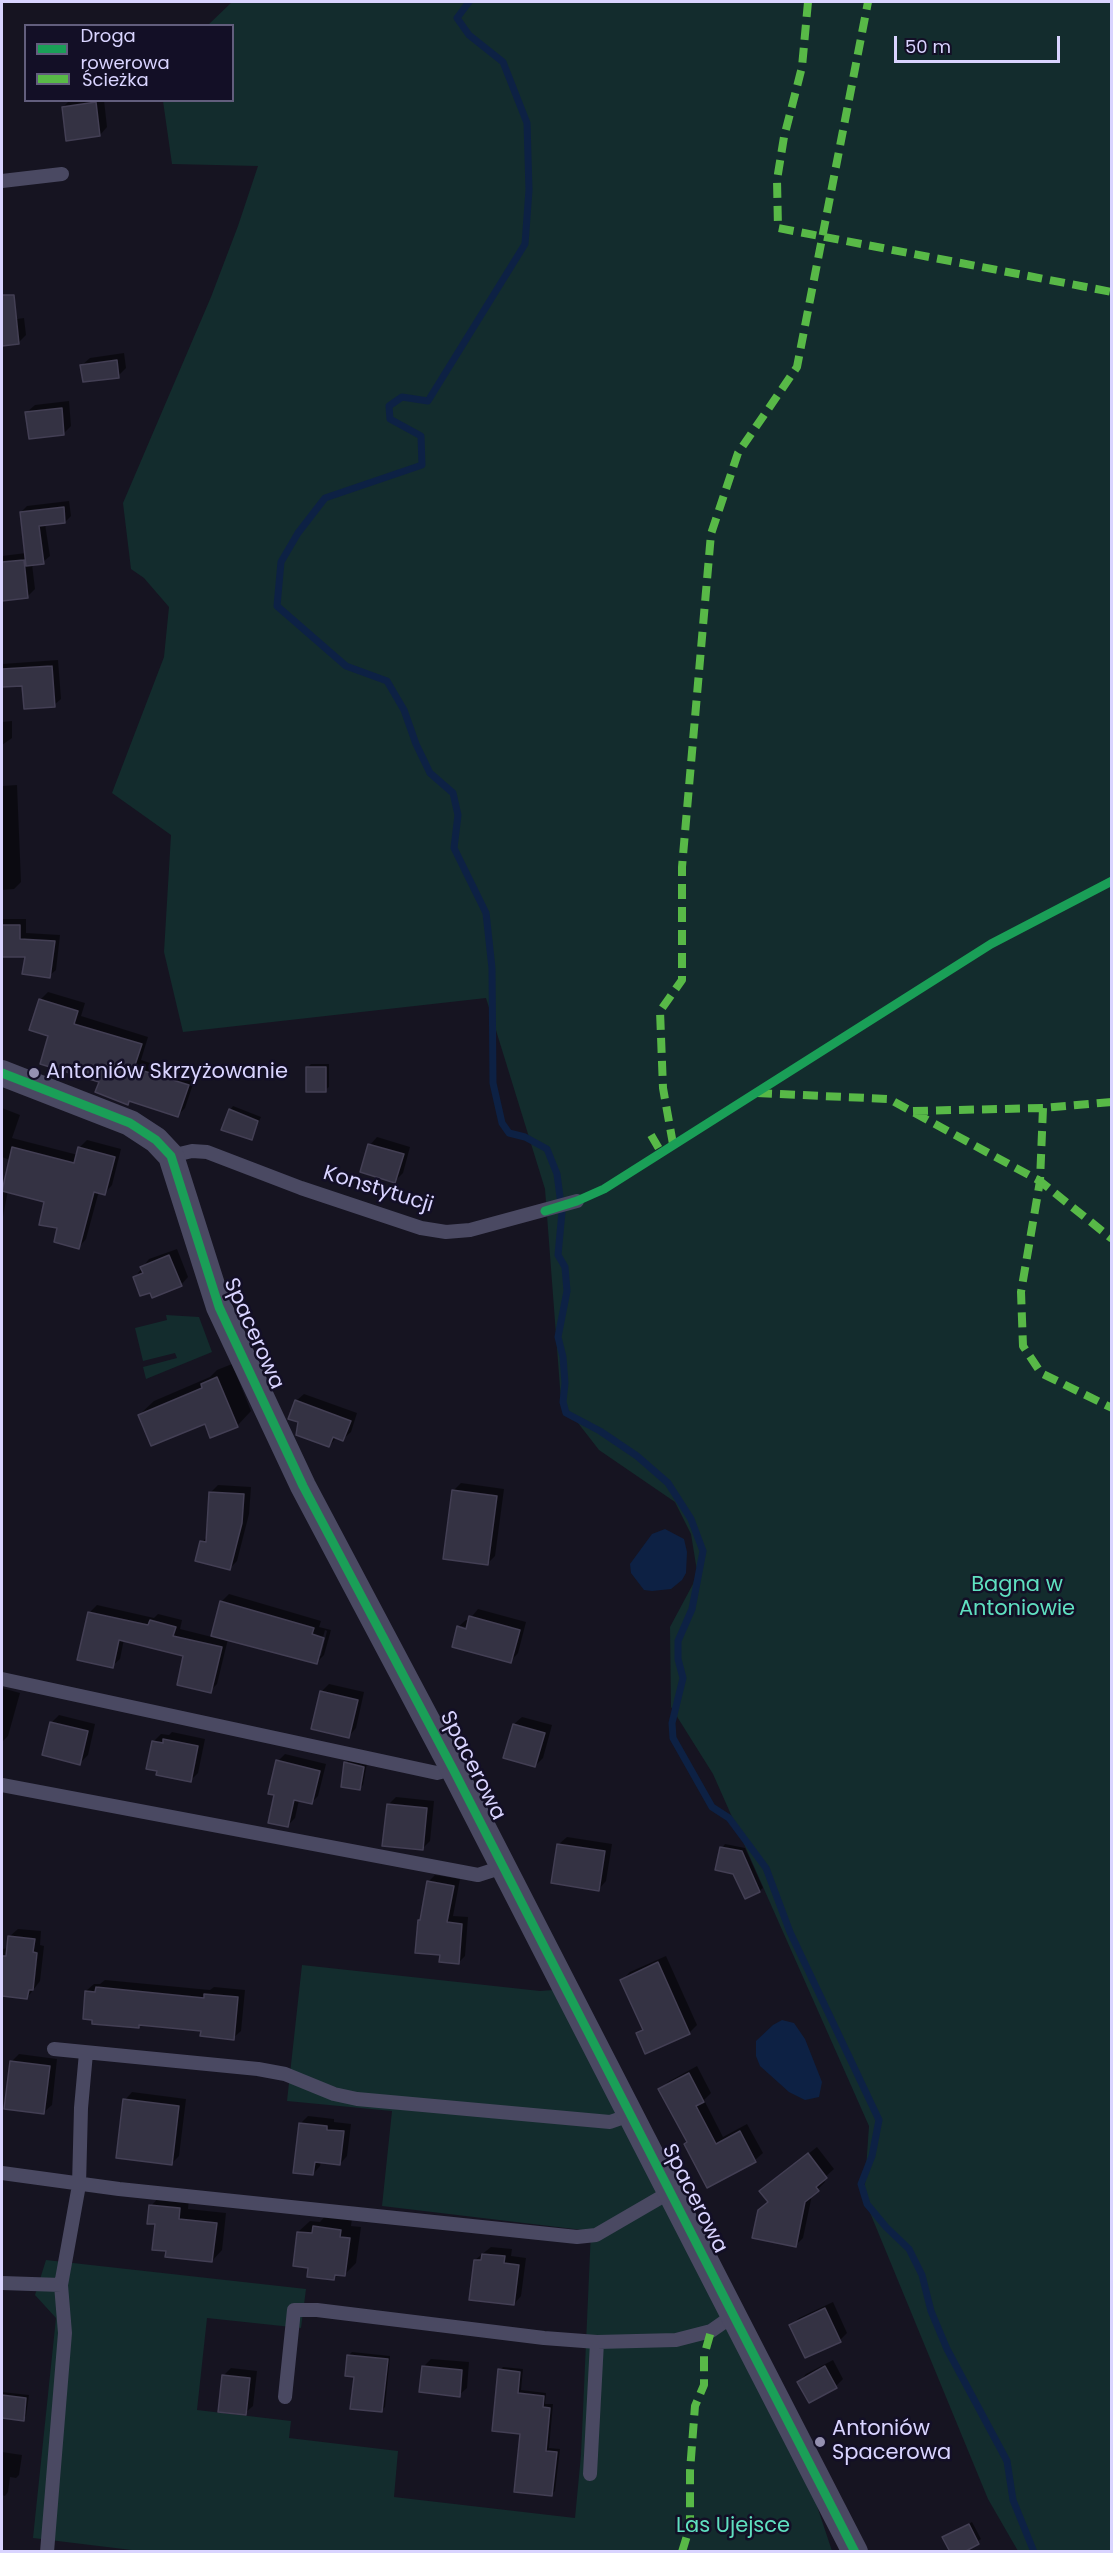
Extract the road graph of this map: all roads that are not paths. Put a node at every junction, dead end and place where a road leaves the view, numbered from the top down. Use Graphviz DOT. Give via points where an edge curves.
graph roads {
  1 [pos="62,174"];
  2 [pos="2,181"];
  3 [pos="2,1073"];
  4 [pos="171,1156"];
  5 [pos="576,1201"];
  6 [pos="2,1679"];
  7 [pos="453,1769"];
  8 [pos="2,1785"];
  9 [pos="503,1867"];
  10 [pos="54,2049"];
  11 [pos="86,2053"];
  12 [pos="630,2115"];
  13 [pos="2,2174"];
  14 [pos="80,2185"];
  15 [pos="670,2193"];
  16 [pos="2,2283"];
  17 [pos="61,2285"];
  18 [pos="734,2315"];
  19 [pos="597,2342"];
  20 [pos="285,2397"];
  21 [pos="590,2474"];
  22 [pos="47,2552"];
  23 [pos="855,2552"];
  1 -- 2 [label="lane"];
  3 -- 4 [label="street, Spacerowa" via="130,1123 156,1140"];
  4 -- 5 [label="lane, Konstytucji" via="207,1152 301,1188 421,1228 446,1232 470,1230"];
  4 -- 7 [label="street, Spacerowa" via="230,1335 303,1485"];
  6 -- 7 [label="lane" via="437,1773"];
  7 -- 9 [label="street, Spacerowa"];
  8 -- 9 [label="lane" via="478,1875"];
  9 -- 12 [label="street, Spacerowa"];
  10 -- 11 [label="lane"];
  11 -- 12 [label="lane" via="258,2069 285,2074 357,2099 610,2122"];
  11 -- 14 [label="lane"];
  12 -- 15 [label="street, Spacerowa"];
  13 -- 14 [label="lane"];
  14 -- 15 [label="lane" via="577,2237 596,2235"];
  14 -- 17 [label="lane"];
  15 -- 18 [label="street, Spacerowa"];
  16 -- 17 [label="lane"];
  17 -- 22 [label="lane" via="65,2333"];
  18 -- 19 [label="lane" via="711,2331 676,2340"];
  18 -- 23 [label="street, Spacerowa"];
  19 -- 20 [label="lane" via="294,2310"];
  19 -- 21 [label="lane"];
}
